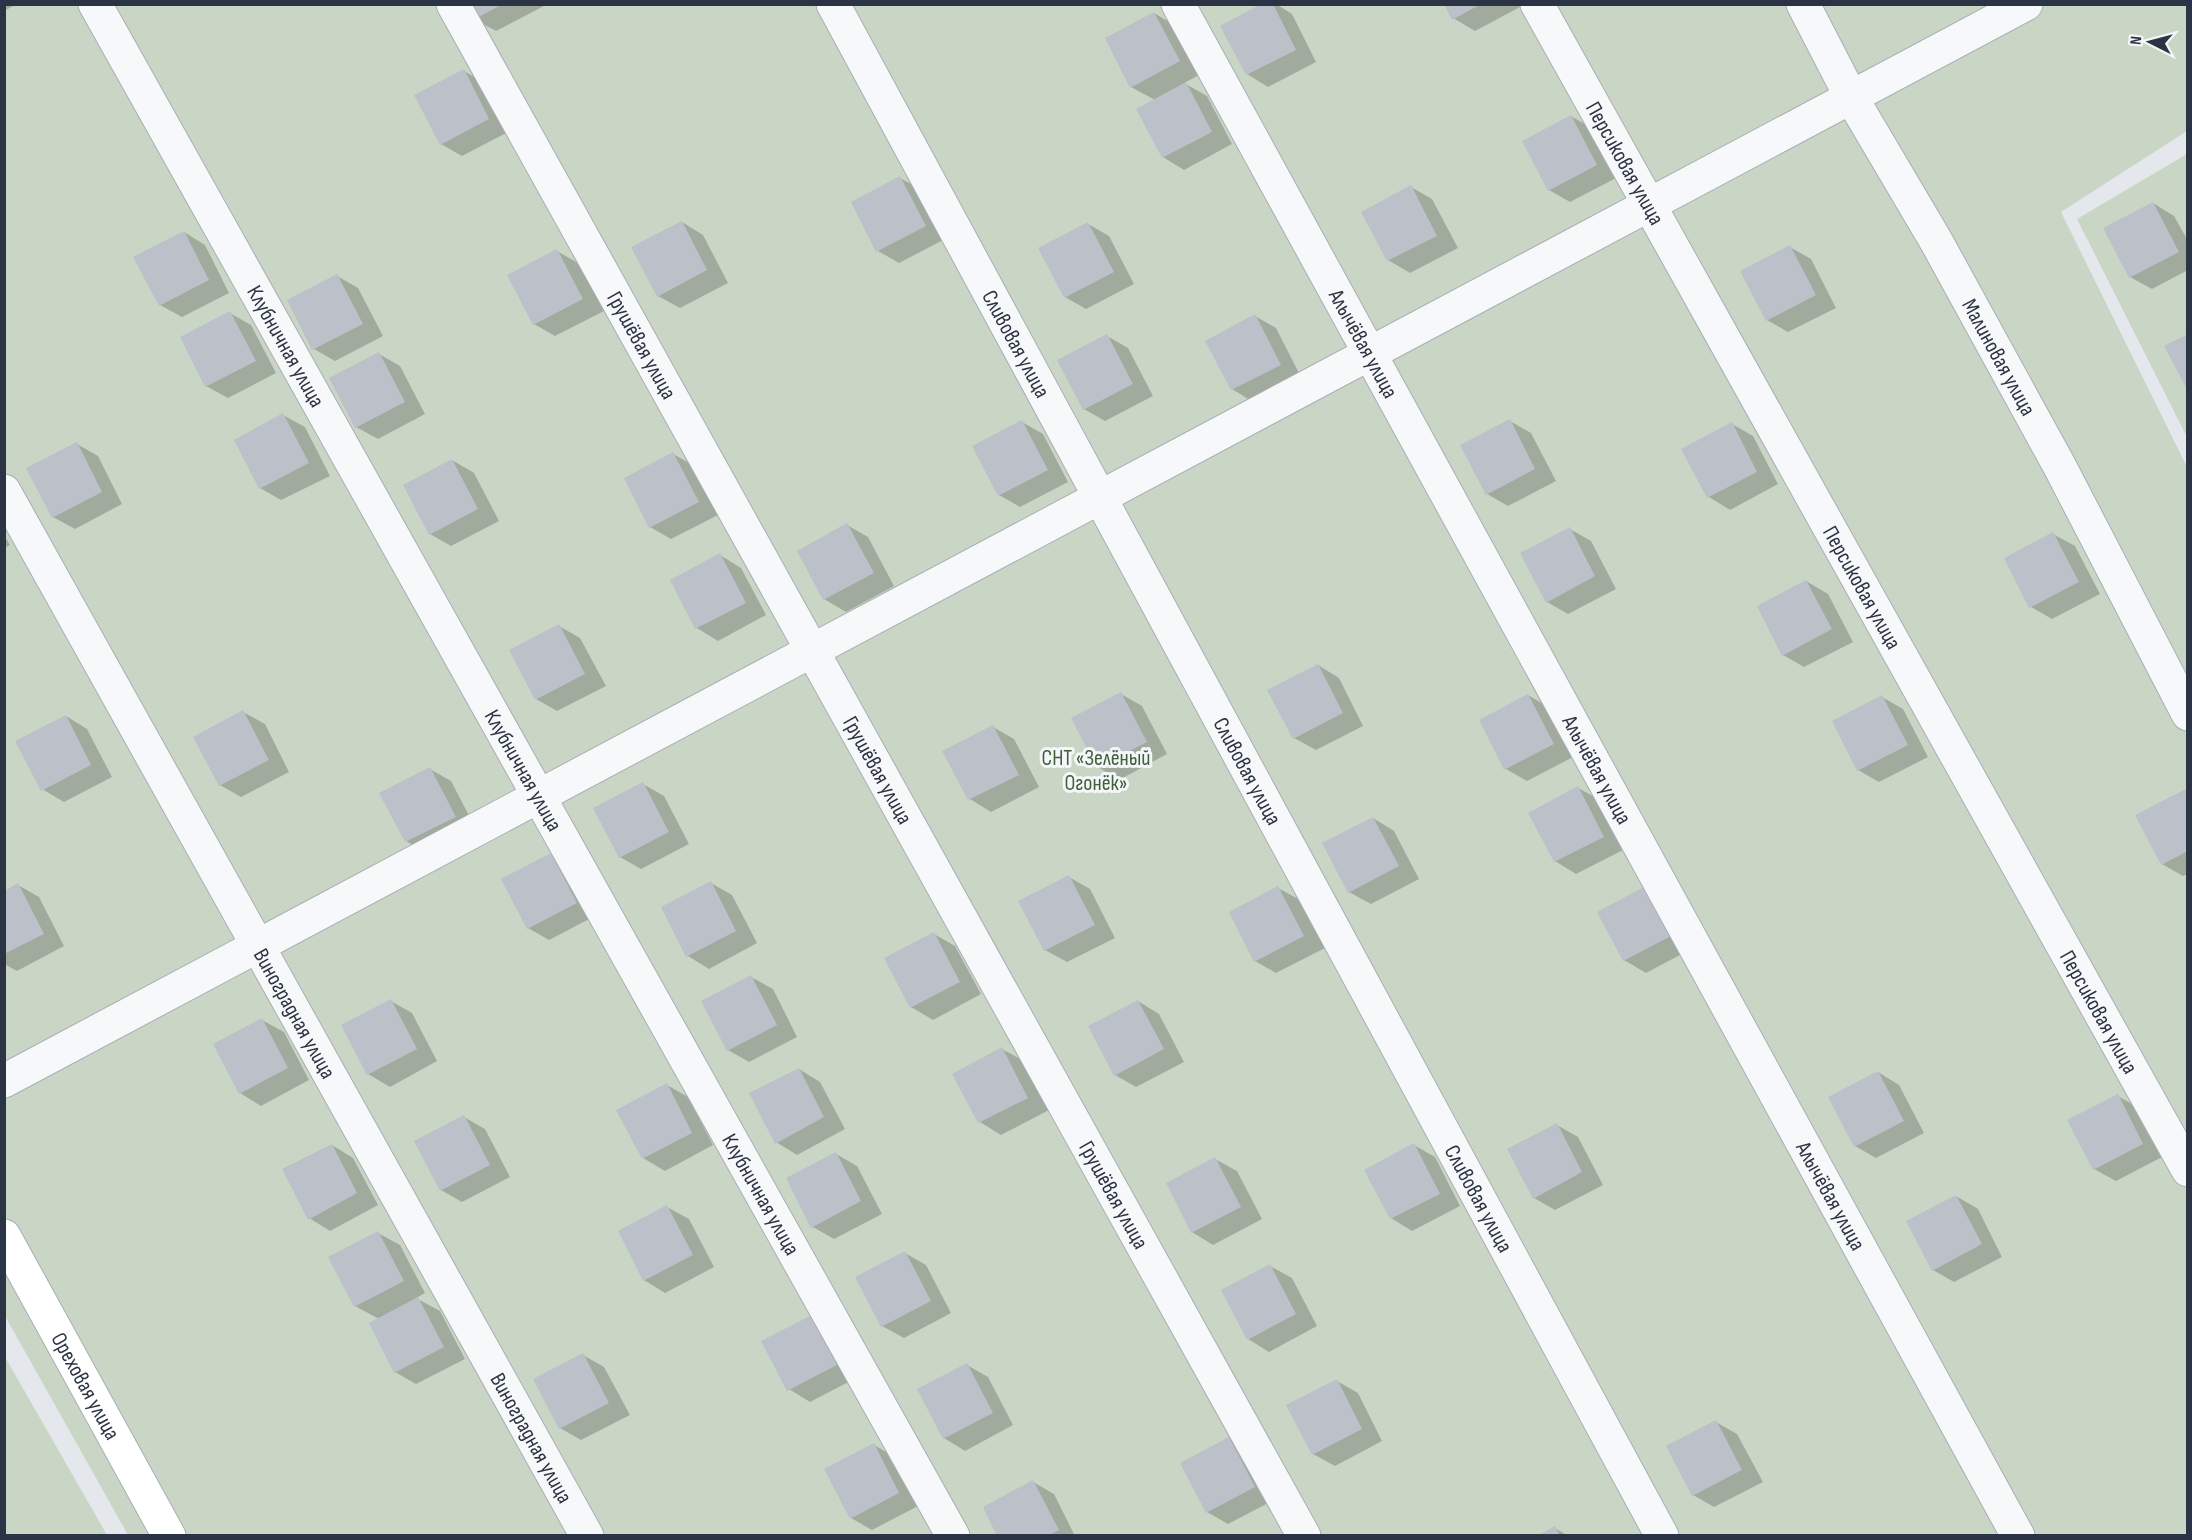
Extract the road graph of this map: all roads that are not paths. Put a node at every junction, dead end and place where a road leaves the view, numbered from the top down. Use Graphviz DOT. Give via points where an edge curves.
graph roads {
  1 [pos="95,4"];
  2 [pos="453,4"];
  3 [pos="833,4"];
  4 [pos="1178,4"];
  5 [pos="1537,4"];
  6 [pos="1803,4"];
  7 [pos="2026,4"];
  8 [pos="1851,97"];
  9 [pos="1649,205"];
  10 [pos="1369,354"];
  11 [pos="4,491"];
  12 [pos="1100,497"];
  13 [pos="812,650"];
  14 [pos="2187,714"];
  15 [pos="539,796"];
  16 [pos="257,945"];
  17 [pos="4,1081"];
  18 [pos="2187,1170"];
  19 [pos="4,1236"];
  20 [pos="169,1536"];
  21 [pos="587,1536"];
  22 [pos="953,1536"];
  23 [pos="1304,1536"];
  24 [pos="1662,1536"];
  25 [pos="2018,1536"];
  1 -- 15 [label="street, Клубничная улица"];
  2 -- 13 [label="street, Грушёвая улица"];
  3 -- 12 [label="street, Сливовая улица"];
  4 -- 10 [label="street, Алычёвая улица"];
  5 -- 9 [label="street, Персиковая улица"];
  6 -- 8 [label="street, Малиновая улица"];
  7 -- 8 [label="street"];
  8 -- 9 [label="street"];
  8 -- 14 [label="street, Малиновая улица" via="1936,241 2060,467"];
  9 -- 10 [label="street"];
  9 -- 18 [label="street, Персиковая улица"];
  10 -- 12 [label="street"];
  10 -- 25 [label="street, Алычёвая улица"];
  11 -- 16 [label="street, Виноградная улица"];
  12 -- 13 [label="street"];
  12 -- 24 [label="street, Сливовая улица"];
  13 -- 15 [label="street"];
  13 -- 23 [label="street, Грушёвая улица"];
  15 -- 16 [label="street"];
  15 -- 22 [label="street, Клубничная улица"];
  16 -- 17 [label="street"];
  16 -- 21 [label="street, Виноградная улица"];
  19 -- 20 [label="street, Ореховая улица"];
}
